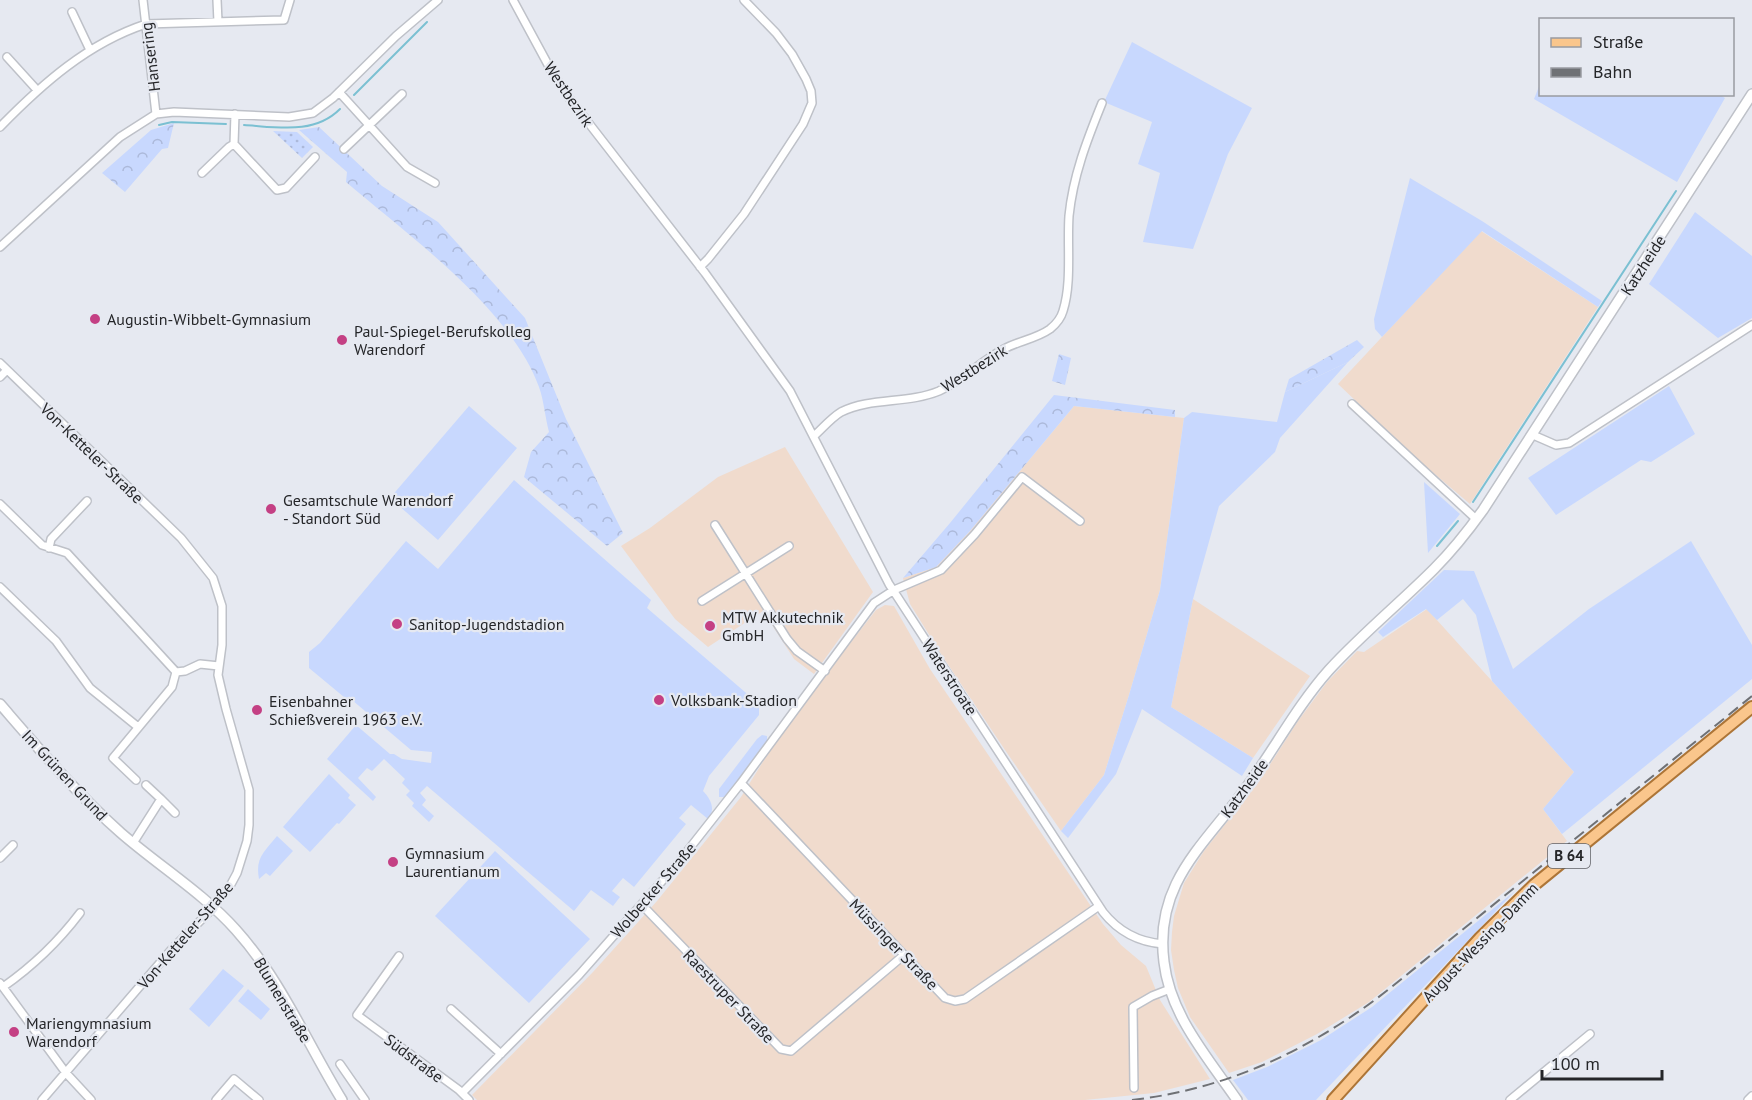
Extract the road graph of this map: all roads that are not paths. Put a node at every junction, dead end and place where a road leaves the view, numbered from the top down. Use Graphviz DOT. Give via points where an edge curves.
graph roads {
  1 [pos="143,0"];
  2 [pos="217,0"];
  3 [pos="290,0"];
  4 [pos="438,0"];
  5 [pos="513,0"];
  6 [pos="744,0"];
  7 [pos="72,12"];
  8 [pos="218,22"];
  9 [pos="146,24"];
  10 [pos="90,50"];
  11 [pos="7,57"];
  12 [pos="37,90"];
  13 [pos="339,92"];
  14 [pos="402,94"];
  15 [pos="1752,94"];
  16 [pos="1102,103"];
  17 [pos="156,114"];
  18 [pos="235,114"];
  19 [pos="369,126"];
  20 [pos="0,127"];
  21 [pos="234,144"];
  22 [pos="344,149"];
  23 [pos="315,157"];
  24 [pos="202,174"];
  25 [pos="435,183"];
  26 [pos="0,247"];
  27 [pos="700,267"];
  28 [pos="1752,325"];
  29 [pos="0,363"];
  30 [pos="7,370"];
  31 [pos="0,377"];
  32 [pos="1352,404"];
  33 [pos="1533,435"];
  34 [pos="814,436"];
  35 [pos="87,501"];
  36 [pos="0,504"];
  37 [pos="1476,519"];
  38 [pos="1080,521"];
  39 [pos="715,525"];
  40 [pos="789,546"];
  41 [pos="49,548"];
  42 [pos="745,573"];
  43 [pos="0,587"];
  44 [pos="894,590"];
  45 [pos="702,601"];
  46 [pos="219,666"];
  47 [pos="825,670"];
  48 [pos="176,672"];
  49 [pos="0,704"];
  50 [pos="1752,707"];
  51 [pos="138,727"];
  52 [pos="136,780"];
  53 [pos="741,783"];
  54 [pos="146,785"];
  55 [pos="161,799"];
  56 [pos="175,813"];
  57 [pos="133,843"];
  58 [pos="13,845"];
  59 [pos="0,858"];
  60 [pos="642,905"];
  61 [pos="1099,906"];
  62 [pos="213,907"];
  63 [pos="80,913"];
  64 [pos="1163,944"];
  65 [pos="904,955"];
  66 [pos="399,956"];
  67 [pos="2,985"];
  68 [pos="1170,989"];
  69 [pos="451,1009"];
  70 [pos="1590,1034"];
  71 [pos="501,1054"];
  72 [pos="340,1064"];
  73 [pos="66,1073"];
  74 [pos="1134,1088"];
  75 [pos="462,1093"];
  76 [pos="1752,1096"];
  77 [pos="42,1100"];
  78 [pos="91,1100"];
  79 [pos="216,1100"];
  80 [pos="259,1100"];
  81 [pos="342,1100"];
  82 [pos="365,1100"];
  83 [pos="469,1100"];
  84 [pos="1238,1100"];
  85 [pos="1333,1100"];
  86 [pos="1510,1100"];
  87 [pos="1748,1100"];
  1 -- 9 [label="street, Hansering"];
  2 -- 8 [label="street"];
  3 -- 8 [label="street" via="284,20"];
  4 -- 13 [label="street"];
  5 -- 27 [label="street, Westbezirk" via="570,99"];
  6 -- 27 [label="street" via="792,54 811,91 812,103 803,124 750,205"];
  7 -- 10 [label="street"];
  8 -- 9 [label="street"];
  9 -- 10 [label="street"];
  9 -- 17 [label="street, Hansering"];
  10 -- 12 [label="street"];
  11 -- 12 [label="street"];
  12 -- 20 [label="street"];
  13 -- 18 [label="street" via="313,113 290,117"];
  13 -- 19 [label="street"];
  14 -- 19 [label="street"];
  15 -- 33 [label="street, Katzheide"];
  16 -- 34 [label="street, Westbezirk" via="1077,170 1070,215 1067,296 1062,314 1050,329 1005,348 938,391 852,407"];
  17 -- 18 [label="street"];
  17 -- 26 [label="street" via="120,137"];
  18 -- 21 [label="street"];
  19 -- 22 [label="street"];
  19 -- 25 [label="street" via="407,167"];
  21 -- 23 [label="street" via="277,190 286,188"];
  21 -- 24 [label="street"];
  27 -- 34 [label="street, Westbezirk" via="790,391"];
  28 -- 33 [label="street" via="1569,443 1556,445"];
  29 -- 30 [label="street, Von-Ketteler-Straße"];
  30 -- 31 [label="street"];
  30 -- 46 [label="street, Von-Ketteler-Straße" via="181,538 213,578 222,606"];
  32 -- 37 [label="street"];
  33 -- 37 [label="street, Katzheide"];
  34 -- 44 [label="street, Westbezirk"];
  35 -- 41 [label="street" via="51,539"];
  36 -- 41 [label="street"];
  37 -- 64 [label="street, Katzheide" via="1436,567 1349,649 1307,697 1245,789 1182,870 1167,908"];
  38 -- 44 [label="street" via="1022,477 941,570"];
  39 -- 42 [label="street"];
  40 -- 42 [label="street"];
  41 -- 48 [label="street" via="68,553"];
  42 -- 45 [label="street"];
  42 -- 47 [label="street" via="792,646"];
  43 -- 51 [label="street" via="56,641 90,688"];
  44 -- 47 [label="street, Wolbecker Straße" via="874,603"];
  44 -- 61 [label="street, Waterstroate"];
  46 -- 48 [label="street" via="200,664"];
  46 -- 62 [label="street, Von-Ketteler-Straße" via="222,694 248,781 250,814 237,873"];
  47 -- 53 [label="street, Wolbecker Straße"];
  48 -- 51 [label="street" via="172,687"];
  49 -- 57 [label="street, Im Grünen Grund" via="74,789"];
  50 -- 85 [label="main road, August-Wessing-Damm / B 64" via="1509,908"];
  51 -- 52 [label="street" via="113,758"];
  53 -- 60 [label="street, Wolbecker Straße"];
  53 -- 65 [label="street, Müssinger Straße"];
  54 -- 55 [label="street"];
  55 -- 56 [label="street"];
  55 -- 57 [label="street"];
  57 -- 62 [label="street, Im Grünen Grund"];
  58 -- 59 [label="street"];
  60 -- 65 [label="street, Raestruper Straße" via="781,1049 791,1051"];
  60 -- 71 [label="street, Wolbecker Straße"];
  61 -- 64 [label="street, Waterstroate" via="1131,936"];
  61 -- 65 [label="street, Müssinger Straße" via="965,999 945,998"];
  62 -- 73 [label="street, Von-Ketteler-Straße"];
  62 -- 81 [label="street, Blumenstraße" via="268,971"];
  63 -- 67 [label="street" via="40,959"];
  64 -- 68 [label="street, Katzheide"];
  66 -- 75 [label="street, Südstraße" via="357,1015"];
  67 -- 73 [label="street"];
  68 -- 74 [label="street" via="1133,1007"];
  68 -- 84 [label="street, Katzheide" via="1185,1023"];
  69 -- 71 [label="street"];
  70 -- 86 [label="street"];
  71 -- 75 [label="street, Wolbecker Straße"];
  72 -- 82 [label="street"];
  73 -- 77 [label="street, Von-Ketteler-Straße"];
  73 -- 78 [label="street"];
  75 -- 83 [label="street, Südstraße"];
  76 -- 87 [label="street"];
  79 -- 80 [label="street" via="234,1079"];
}
